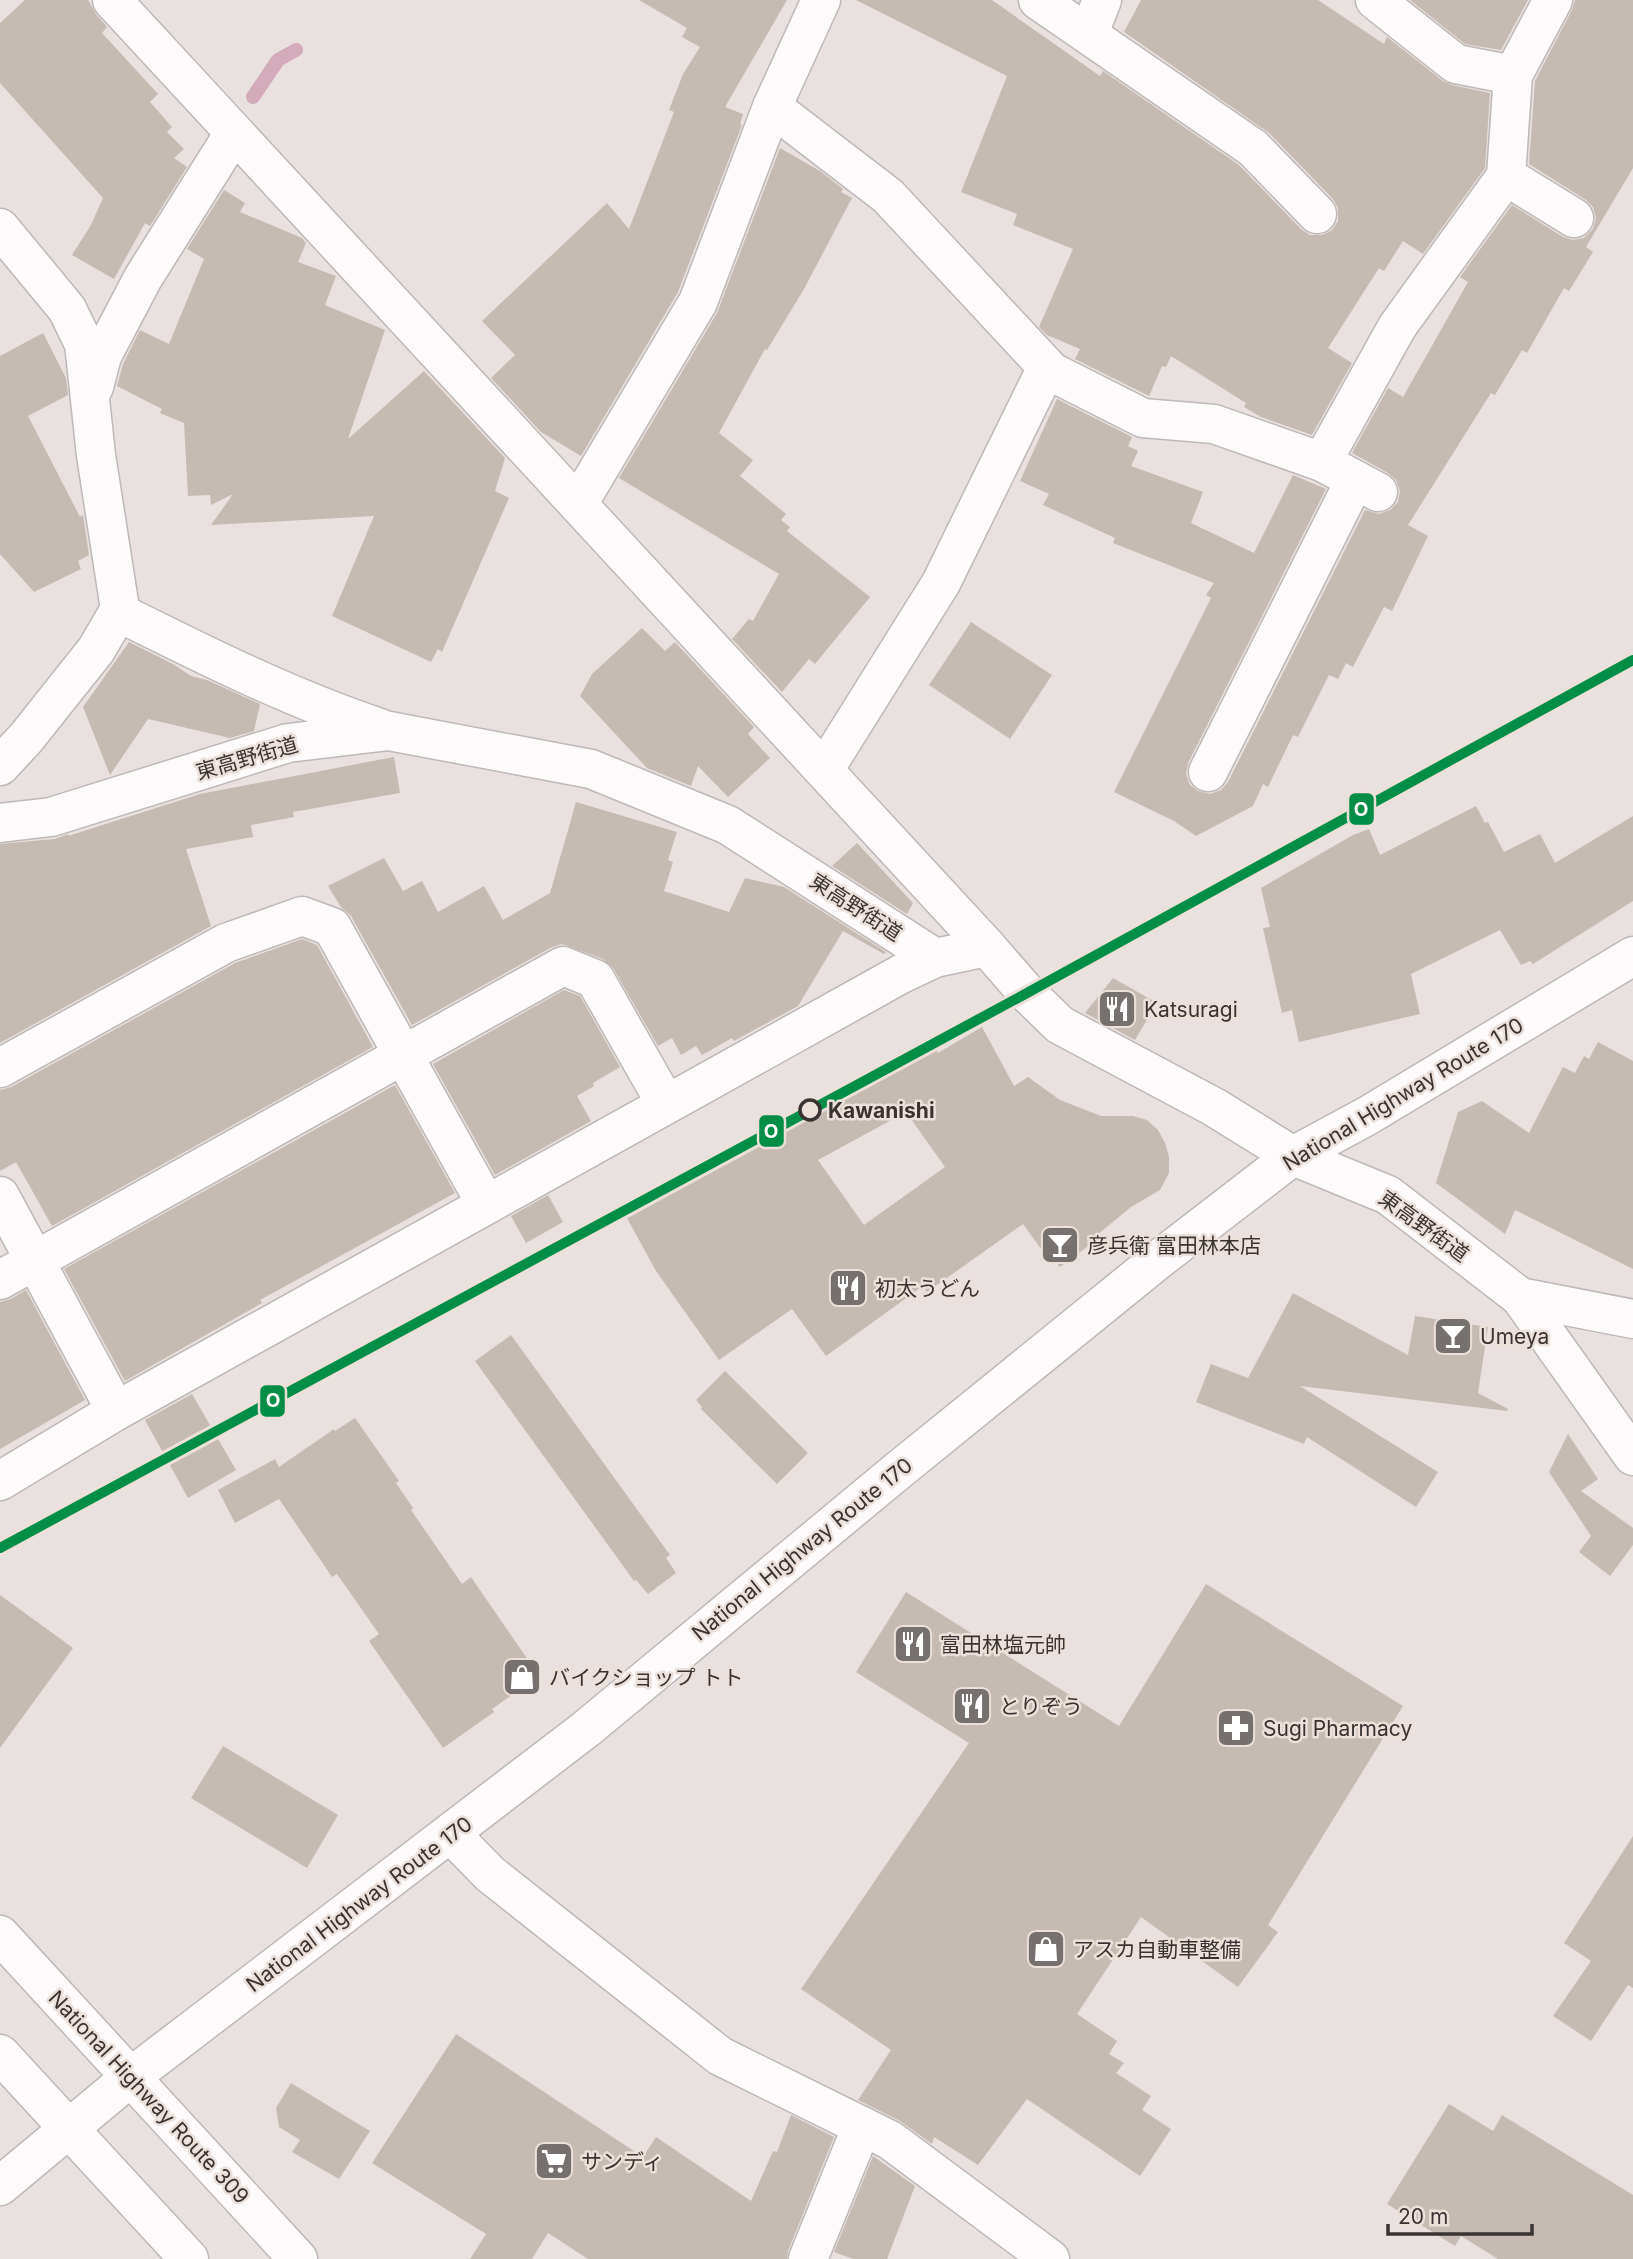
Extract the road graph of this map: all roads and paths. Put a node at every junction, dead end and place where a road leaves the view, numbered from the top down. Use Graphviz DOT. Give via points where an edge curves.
graph roads {
  1 [pos="112,0"];
  2 [pos="821,0"];
  3 [pos="1038,0"];
  4 [pos="1375,0"];
  5 [pos="1553,0"];
  6 [pos="1095,17"];
  7 [pos="1513,75"];
  8 [pos="772,107"];
  9 [pos="234,133"];
  10 [pos="1506,176"];
  11 [pos="1317,214"];
  12 [pos="1574,218"];
  13 [pos="0,228"];
  14 [pos="1046,369"];
  15 [pos="90,402"];
  16 [pos="1322,462"];
  17 [pos="578,504"];
  18 [pos="118,612"];
  19 [pos="389,731"];
  20 [pos="0,766"];
  21 [pos="824,770"];
  22 [pos="1209,772"];
  23 [pos="0,823"];
  24 [pos="987,947"];
  25 [pos="1633,956"];
  26 [pos="935,958"];
  27 [pos="403,1055"];
  28 [pos="0,1068"];
  29 [pos="666,1104"];
  30 [pos="1293,1156"];
  31 [pos="0,1196"];
  32 [pos="486,1204"];
  33 [pos="35,1261"];
  34 [pos="0,1280"];
  35 [pos="1520,1297"];
  36 [pos="1633,1319"];
  37 [pos="116,1411"];
  38 [pos="1633,1456"];
  39 [pos="0,1481"];
  40 [pos="451,1834"];
  41 [pos="0,1935"];
  42 [pos="0,2054"];
  43 [pos="132,2076"];
  44 [pos="862,2126"];
  45 [pos="69,2129"];
  46 [pos="0,2186"];
  47 [pos="189,2259"];
  48 [pos="298,2259"];
  49 [pos="808,2259"];
  50 [pos="1050,2259"];
  1 -- 9 [label="main road, 東高野街道"];
  2 -- 8 [label="main road"];
  3 -- 6 [label="main road"];
  4 -- 7 [label="main road" via="1457,64"];
  5 -- 7 [label="main road"];
  6 -- 11 [label="main road" via="1253,148"];
  7 -- 10 [label="main road"];
  8 -- 14 [label="main road" via="888,195"];
  8 -- 17 [label="main road" via="698,302"];
  9 -- 15 [label="main road" via="143,278 102,356"];
  9 -- 17 [label="main road, 東高野街道"];
  10 -- 12 [label="main road"];
  10 -- 16 [label="main road" via="1397,327"];
  13 -- 15 [label="main road" via="66,309 84,344"];
  14 -- 16 [label="main road" via="1143,418 1214,424"];
  14 -- 21 [label="main road" via="941,583"];
  15 -- 18 [label="main road"];
  16 -- 22 [label="main road" via="1367,486"];
  17 -- 21 [label="main road, 東高野街道"];
  18 -- 19 [label="main road" via="221,663"];
  18 -- 20 [label="main road" via="96,650"];
  19 -- 23 [label="main road, 東高野街道" via="288,743 51,817"];
  19 -- 26 [label="main road, 東高野街道" via="591,769 728,825"];
  21 -- 24 [label="main road, 東高野街道"];
  24 -- 26 [label="main road"];
  24 -- 30 [label="main road, 東高野街道" via="1060,1025 1214,1107"];
  25 -- 30 [label="main road, National Highway Route 170"];
  26 -- 29 [label="main road"];
  27 -- 28 [label="main road" via="332,927 302,916 216,948"];
  27 -- 29 [label="main road" via="563,966 595,979"];
  27 -- 32 [label="main road"];
  27 -- 33 [label="main road"];
  29 -- 32 [label="main road"];
  30 -- 35 [label="main road, 東高野街道" via="1388,1195"];
  30 -- 40 [label="main road, National Highway Route 170"];
  31 -- 33 [label="main road"];
  32 -- 37 [label="main road"];
  33 -- 34 [label="main road"];
  33 -- 37 [label="main road"];
  35 -- 36 [label="main road, 東高野街道"];
  35 -- 38 [label="main road"];
  37 -- 39 [label="main road"];
  40 -- 43 [label="main road, National Highway Route 170"];
  40 -- 44 [label="main road" via="490,1874 720,2056"];
  41 -- 43 [label="main road, National Highway Route 309"];
  42 -- 45 [label="main road"];
  43 -- 45 [label="main road, National Highway Route 170"];
  43 -- 48 [label="main road, National Highway Route 309"];
  44 -- 49 [label="main road"];
  44 -- 50 [label="main road" via="890,2140"];
  45 -- 46 [label="main road, National Highway Route 170"];
  45 -- 47 [label="main road"];
}
